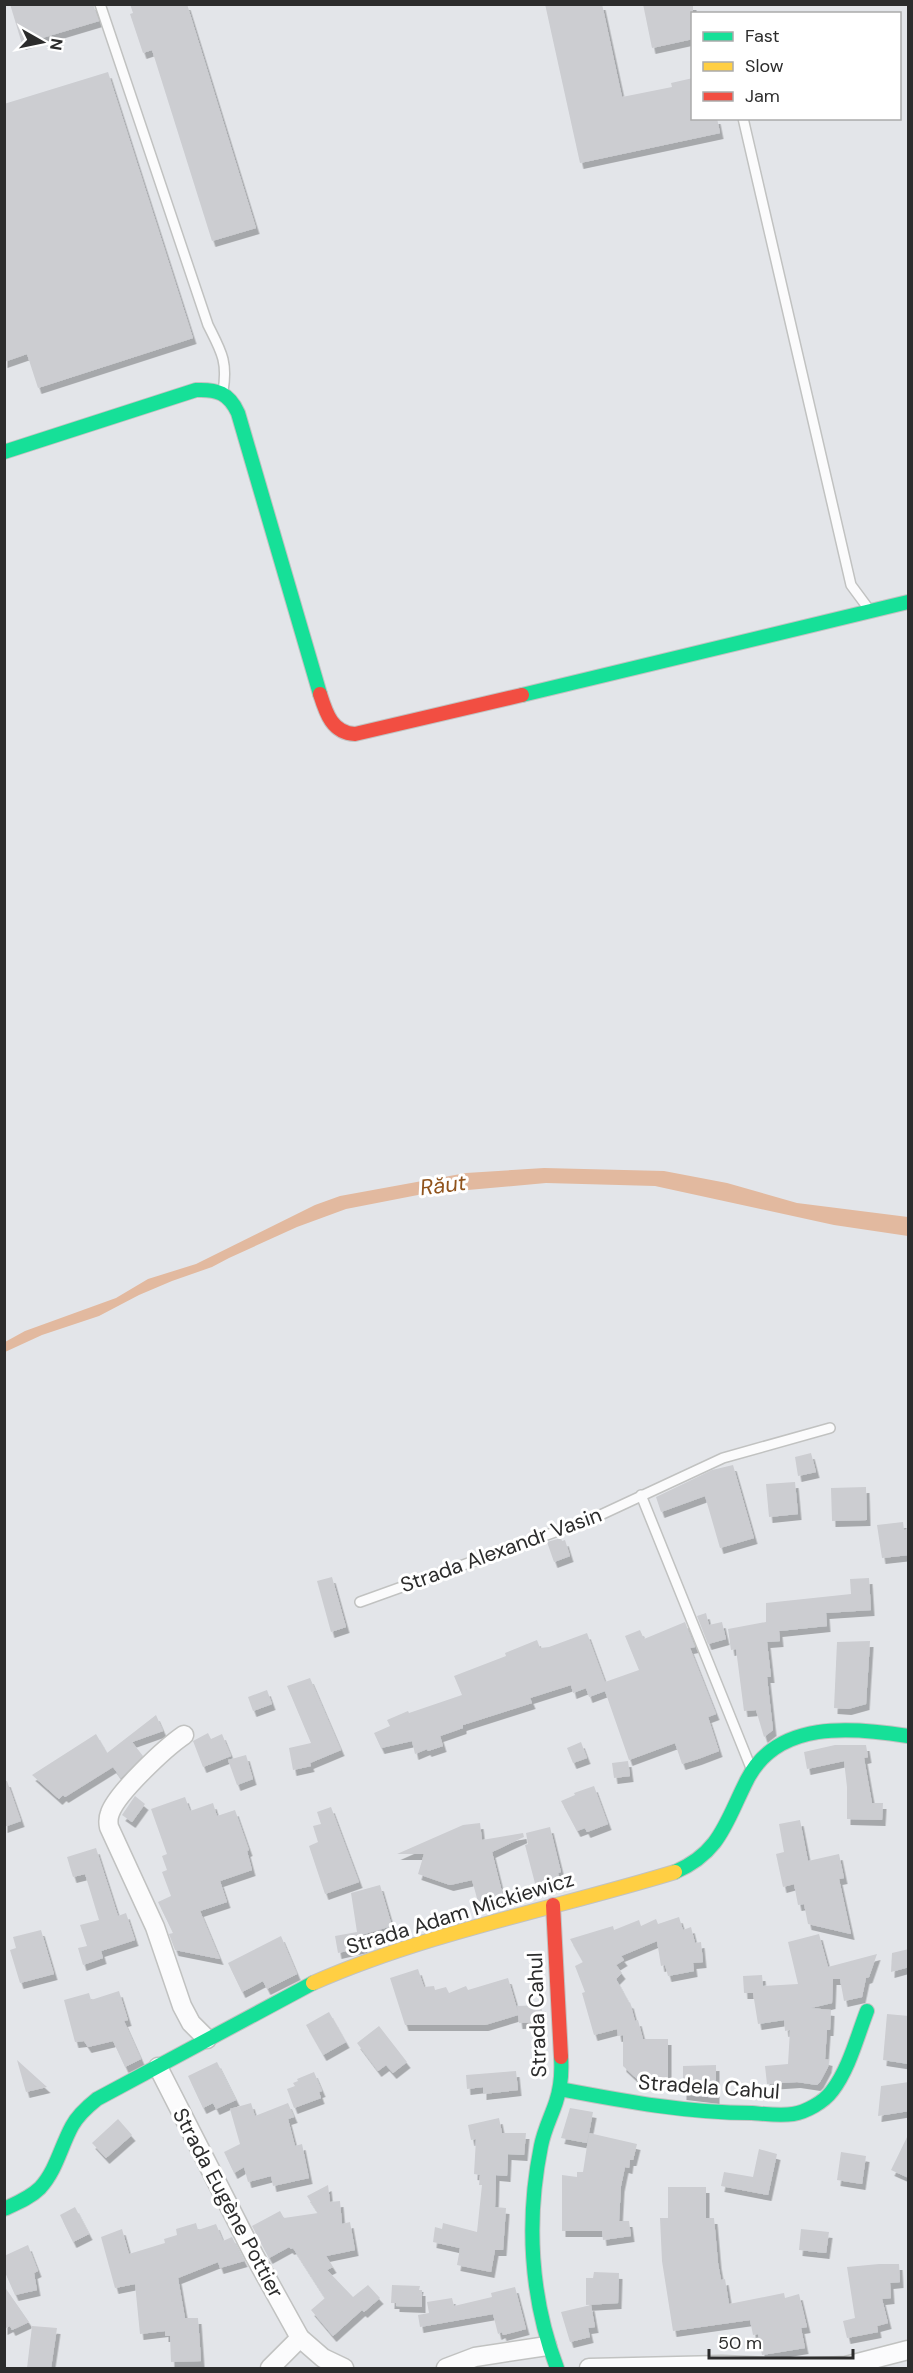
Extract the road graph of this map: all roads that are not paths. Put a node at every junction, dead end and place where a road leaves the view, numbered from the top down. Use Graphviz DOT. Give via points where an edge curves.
graph roads {
  1 [pos="100,4"];
  2 [pos="742,120"];
  3 [pos="223,392"];
  4 [pos="4,452"];
  5 [pos="909,602"];
  6 [pos="871,611"];
  7 [pos="830,1428"];
  8 [pos="640,1495"];
  9 [pos="360,1602"];
  10 [pos="184,1735"];
  11 [pos="909,1737"];
  12 [pos="752,1770"];
  13 [pos="553,1905"];
  14 [pos="867,2011"];
  15 [pos="207,2039"];
  16 [pos="158,2067"];
  17 [pos="560,2089"];
  18 [pos="4,2209"];
  19 [pos="300,2338"];
  20 [pos="547,2346"];
  21 [pos="909,2350"];
  22 [pos="270,2368"];
  23 [pos="344,2368"];
  24 [pos="446,2368"];
  25 [pos="556,2368"];
  26 [pos="589,2368"];
  1 -- 3 [label="lane" via="208,325 220,349 226,371"];
  2 -- 6 [label="lane" via="851,585"];
  3 -- 4 [label="street" via="211,388 196,390"];
  3 -- 6 [label="street" via="232,399 238,413 326,714 346,734 358,735"];
  5 -- 6 [label="street"];
  7 -- 8 [label="lane, Strada Alexandr Vasin" via="723,1458"];
  8 -- 9 [label="lane, Strada Alexandr Vasin" via="594,1518"];
  8 -- 12 [label="lane"];
  10 -- 15 [label="street" via="124,1792 110,1812 109,1827 155,1927 182,2006 191,2024"];
  11 -- 12 [label="street, Strada Adam Mickiewicz" via="857,1730 810,1733 772,1747"];
  12 -- 13 [label="street, Strada Adam Mickiewicz" via="729,1820 699,1860 674,1872"];
  13 -- 15 [label="street, Strada Adam Mickiewicz" via="358,1964 298,1990"];
  13 -- 17 [label="street, Strada Cahul"];
  14 -- 17 [label="street, Stradela Cahul" via="832,2092 818,2104 794,2114 686,2110"];
  15 -- 16 [label="street, Strada Adam Mickiewicz"];
  16 -- 18 [label="street, Strada Adam Mickiewicz" via="95,2100 79,2115 43,2187 28,2199"];
  16 -- 19 [label="street, Strada Eugène Pottier"];
  17 -- 20 [label="street, Strada Cahul" via="542,2141 534,2194 535,2280"];
  19 -- 22 [label="street"];
  19 -- 23 [label="street, Strada Eugène Pottier" via="323,2358"];
  20 -- 24 [label="street" via="475,2357"];
  20 -- 25 [label="street, Strada Cahul"];
  21 -- 26 [label="street" via="846,2366"];
}
